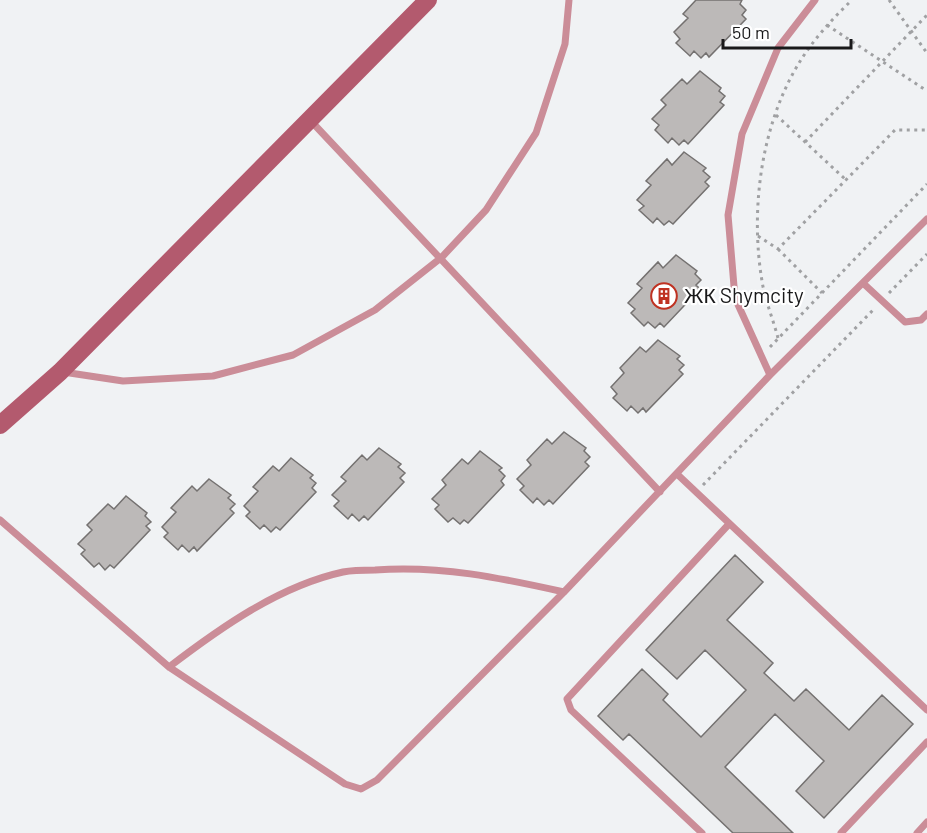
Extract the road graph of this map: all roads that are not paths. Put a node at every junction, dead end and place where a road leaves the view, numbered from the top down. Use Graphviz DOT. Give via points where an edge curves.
graph roads {
  1 [pos="428,0"];
  2 [pos="569,0"];
  3 [pos="815,0"];
  4 [pos="310,120"];
  5 [pos="927,219"];
  6 [pos="442,257"];
  7 [pos="864,284"];
  8 [pos="927,314"];
  9 [pos="60,372"];
  10 [pos="770,375"];
  11 [pos="0,425"];
  12 [pos="677,474"];
  13 [pos="660,492"];
  14 [pos="0,520"];
  15 [pos="729,524"];
  16 [pos="564,592"];
  17 [pos="169,667"];
  18 [pos="927,710"];
  19 [pos="927,742"];
  20 [pos="927,822"];
  21 [pos="702,833"];
  22 [pos="841,833"];
  23 [pos="917,833"];
  1 -- 4 [label="street"];
  2 -- 6 [label="lane" via="566,45 536,133 486,210"];
  3 -- 10 [label="lane" via="778,48 742,134 728,215 735,298"];
  4 -- 6 [label="lane"];
  4 -- 9 [label="street"];
  5 -- 7 [label="lane"];
  6 -- 9 [label="lane" via="375,310 293,355 213,376 123,381"];
  6 -- 13 [label="lane"];
  7 -- 8 [label="lane" via="905,322 921,320"];
  7 -- 10 [label="lane"];
  9 -- 11 [label="street"];
  10 -- 12 [label="lane"];
  12 -- 13 [label="lane"];
  12 -- 15 [label="lane"];
  13 -- 16 [label="lane"];
  14 -- 17 [label="lane"];
  15 -- 18 [label="lane"];
  15 -- 21 [label="lane" via="567,699 571,710"];
  16 -- 17 [label="lane" via="485,574 413,567 344,572 278,595"];
  16 -- 17 [label="lane" via="377,780 361,789 345,784"];
  19 -- 22 [label="lane"];
  20 -- 23 [label="lane"];
}
